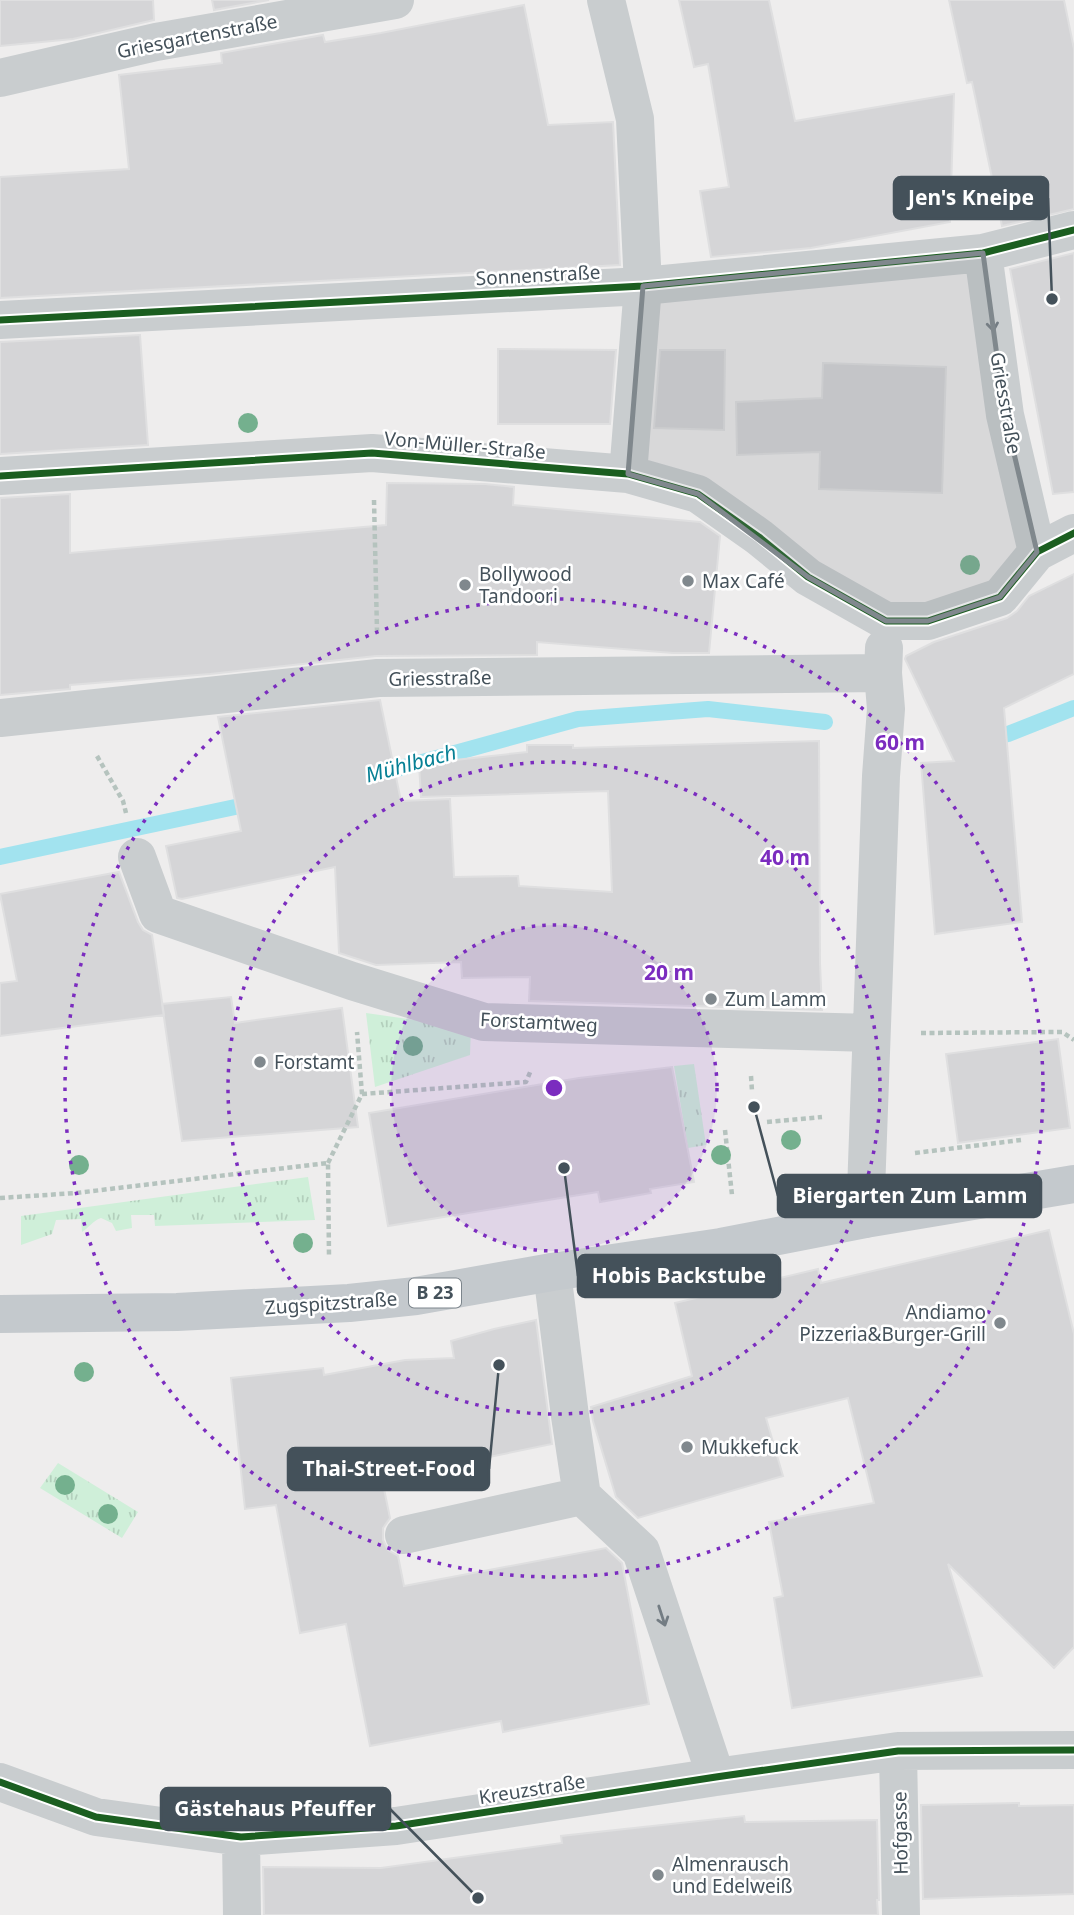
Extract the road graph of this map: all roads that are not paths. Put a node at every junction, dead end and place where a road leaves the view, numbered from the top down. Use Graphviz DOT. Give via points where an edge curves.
graph roads {
  1 [pos="395,0"];
  2 [pos="606,0"];
  3 [pos="0,78"];
  4 [pos="1074,230"];
  5 [pos="983,253"];
  6 [pos="643,286"];
  7 [pos="0,320"];
  8 [pos="628,474"];
  9 [pos="0,476"];
  10 [pos="1074,533"];
  11 [pos="1037,552"];
  12 [pos="886,621"];
  13 [pos="884,691"];
  14 [pos="0,718"];
  15 [pos="137,857"];
  16 [pos="871,1033"];
  17 [pos="1074,1184"];
  18 [pos="865,1219"];
  19 [pos="552,1272"];
  20 [pos="0,1314"];
  21 [pos="582,1496"];
  22 [pos="404,1535"];
  23 [pos="1074,1750"];
  24 [pos="898,1751"];
  25 [pos="716,1777"];
  26 [pos="0,1782"];
  27 [pos="241,1837"];
  28 [pos="242,1915"];
  29 [pos="901,1915"];
  1 -- 3 [label="street, Griesgartenstraße" via="156,42"];
  2 -- 6 [label="street" via="635,119"];
  4 -- 5 [label="street, Sonnenstraße"];
  5 -- 6 [label="street, Sonnenstraße"];
  5 -- 11 [label="street, Griesstraße, one-way" via="1004,415"];
  6 -- 7 [label="street, Sonnenstraße"];
  6 -- 8 [label="street"];
  8 -- 9 [label="street, Von-Müller-Straße" via="372,453"];
  8 -- 12 [label="street, Von-Müller-Straße" via="698,494 808,577"];
  10 -- 11 [label="street"];
  11 -- 12 [label="street" via="1000,597 928,621"];
  12 -- 13 [label="street"];
  13 -- 14 [label="street, Griesstraße" via="378,678"];
  13 -- 16 [label="street"];
  15 -- 16 [label="street, Forstamtweg" via="158,914 484,1022"];
  16 -- 18 [label="street"];
  17 -- 18 [label="main road, B 23"];
  18 -- 19 [label="main road, Zugspitzstraße / B 23"];
  19 -- 20 [label="main road, Zugspitzstraße / B 23" via="416,1296 330,1304"];
  19 -- 21 [label="street"];
  21 -- 22 [label="street"];
  21 -- 25 [label="street, one-way" via="641,1551"];
  23 -- 24 [label="street, Kreuzstraße"];
  24 -- 25 [label="street, Kreuzstraße"];
  24 -- 29 [label="street, Hofgasse"];
  25 -- 27 [label="street, Kreuzstraße" via="396,1826"];
  26 -- 27 [label="street, Kreuzstraße" via="96,1817"];
  27 -- 28 [label="street"];
}
